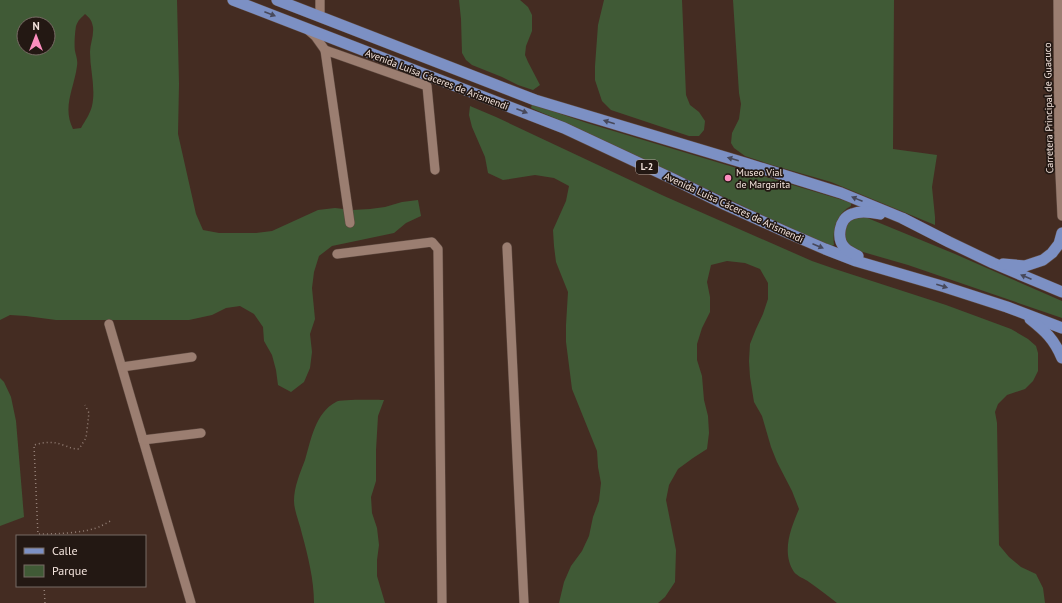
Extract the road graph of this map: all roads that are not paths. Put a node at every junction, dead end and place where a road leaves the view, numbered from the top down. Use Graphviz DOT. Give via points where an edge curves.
graph roads {
  1 [pos="233,0"];
  2 [pos="277,0"];
  3 [pos="320,0"];
  4 [pos="1058,0"];
  5 [pos="320,17"];
  6 [pos="307,28"];
  7 [pos="325,50"];
  8 [pos="435,170"];
  9 [pos="1062,216"];
  10 [pos="902,218"];
  11 [pos="350,223"];
  12 [pos="1062,233"];
  13 [pos="507,247"];
  14 [pos="336,254"];
  15 [pos="993,263"];
  16 [pos="887,270"];
  17 [pos="1062,292"];
  18 [pos="1024,313"];
  19 [pos="109,324"];
  20 [pos="1062,328"];
  21 [pos="192,357"];
  22 [pos="1062,358"];
  23 [pos="122,367"];
  24 [pos="201,433"];
  25 [pos="143,440"];
  26 [pos="191,603"];
  27 [pos="442,603"];
  28 [pos="524,603"];
  1 -- 6 [label="main road, Avenida Luisa Cáceres de Arismendi / L-2, one-way"];
  2 -- 5 [label="main road, Avenida Luisa Cáceres de Arismendi"];
  3 -- 5 [label="street"];
  4 -- 9 [label="street, Carretera Principal de Guacuco"];
  10 -- 5 [label="main road, Avenida Luisa Cáceres de Arismendi, one-way" via="841,193 535,100"];
  6 -- 7 [label="street"];
  6 -- 16 [label="main road, Avenida Luisa Cáceres de Arismendi / L-2, one-way" via="564,128 788,233"];
  7 -- 8 [label="street" via="428,86"];
  7 -- 11 [label="street"];
  10 -- 15 [label="main road, Avenida Luisa Cáceres de Arismendi"];
  10 -- 16 [label="main road" via="860,212 844,219 841,227 840,241 845,248"];
  12 -- 15 [label="main road" via="1059,244 1044,260 1025,266"];
  13 -- 28 [label="street"];
  14 -- 27 [label="street" via="432,242 438,249"];
  17 -- 15 [label="main road, Avenida Luisa Cáceres de Arismendi, one-way"];
  16 -- 18 [label="main road, Avenida Luisa Cáceres de Arismendi / L-2, one-way"];
  18 -- 20 [label="main road, Avenida Luisa Cáceres de Arismendi / L-2"];
  18 -- 22 [label="main road" via="1051,337"];
  19 -- 23 [label="street"];
  21 -- 23 [label="street"];
  23 -- 25 [label="street"];
  24 -- 25 [label="street"];
  25 -- 26 [label="street"];
}
